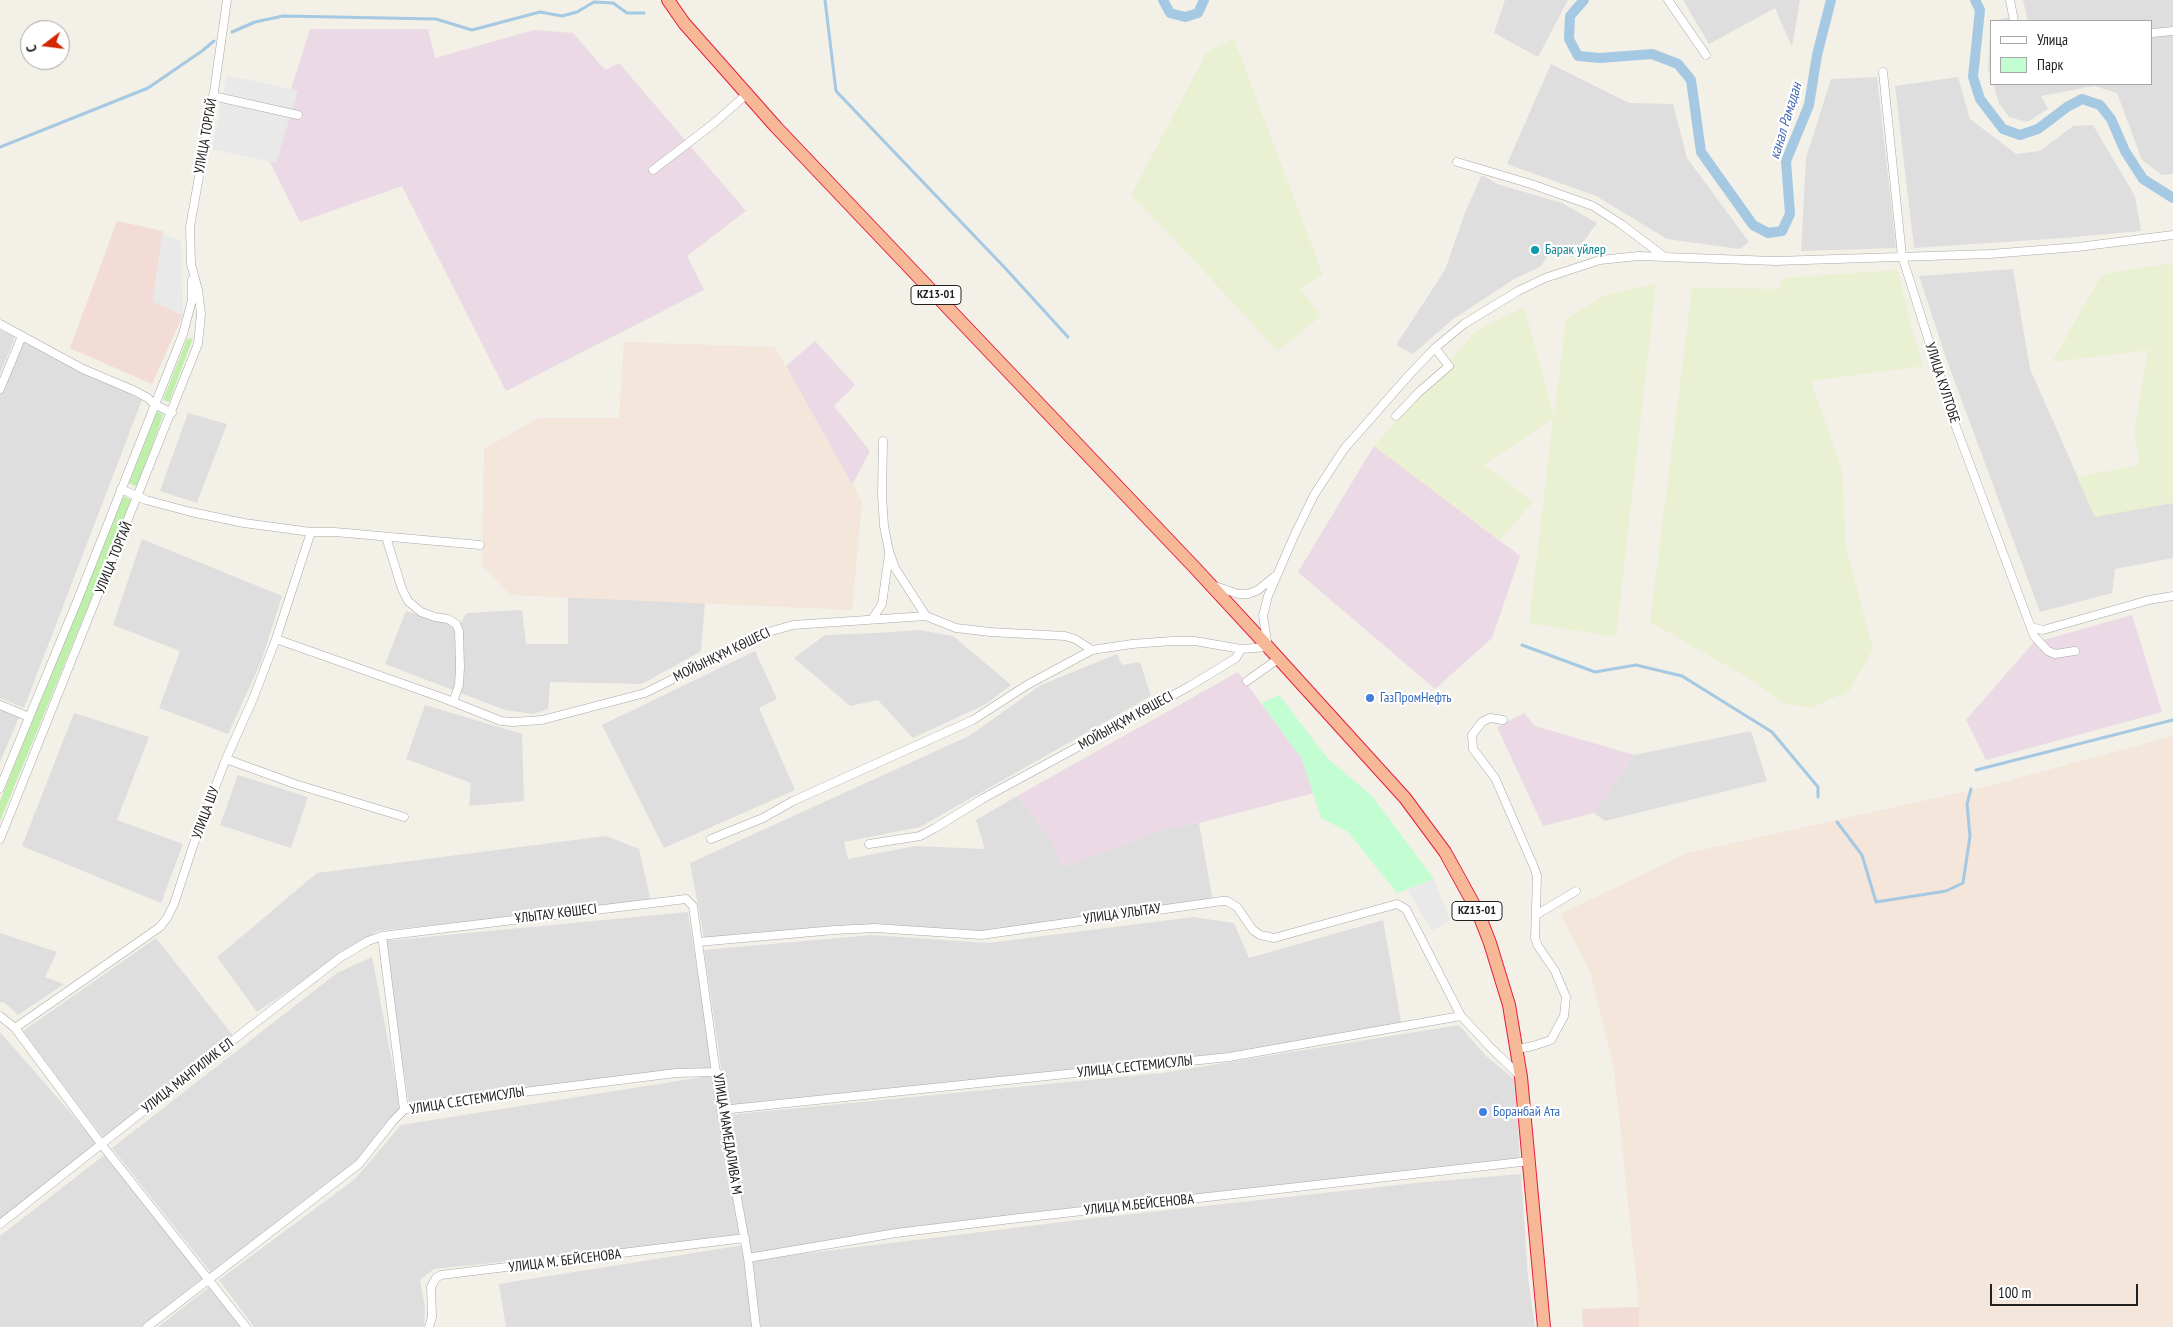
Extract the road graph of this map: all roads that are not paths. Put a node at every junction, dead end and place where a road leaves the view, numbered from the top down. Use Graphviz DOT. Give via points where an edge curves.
graph roads {
  1 [pos="227,0"];
  2 [pos="668,0"];
  3 [pos="1668,0"];
  4 [pos="2010,0"];
  5 [pos="2014,20"];
  6 [pos="2173,31"];
  7 [pos="2153,33"];
  8 [pos="1706,55"];
  9 [pos="1882,72"];
  10 [pos="747,94"];
  11 [pos="213,96"];
  12 [pos="298,114"];
  13 [pos="1457,162"];
  14 [pos="653,170"];
  15 [pos="2173,235"];
  16 [pos="1662,255"];
  17 [pos="1902,256"];
  18 [pos="192,273"];
  19 [pos="0,324"];
  20 [pos="22,336"];
  21 [pos="1435,348"];
  22 [pos="0,389"];
  23 [pos="154,404"];
  24 [pos="172,413"];
  25 [pos="1396,416"];
  26 [pos="883,441"];
  27 [pos="121,489"];
  28 [pos="139,496"];
  29 [pos="311,532"];
  30 [pos="386,537"];
  31 [pos="480,545"];
  32 [pos="889,551"];
  33 [pos="1277,574"];
  34 [pos="1210,584"];
  35 [pos="2173,596"];
  36 [pos="926,616"];
  37 [pos="873,618"];
  38 [pos="2031,627"];
  39 [pos="276,639"];
  40 [pos="1268,647"];
  41 [pos="1240,649"];
  42 [pos="1092,650"];
  43 [pos="2076,651"];
  44 [pos="1278,658"];
  45 [pos="1247,681"];
  46 [pos="453,702"];
  47 [pos="0,705"];
  48 [pos="29,717"];
  49 [pos="1502,720"];
  50 [pos="226,759"];
  51 [pos="0,788"];
  52 [pos="404,817"];
  53 [pos="0,839"];
  54 [pos="711,839"];
  55 [pos="869,844"];
  56 [pos="1576,892"];
  57 [pos="1536,915"];
  58 [pos="382,936"];
  59 [pos="698,942"];
  60 [pos="0,1016"];
  61 [pos="1461,1016"];
  62 [pos="15,1028"];
  63 [pos="1517,1049"];
  64 [pos="717,1072"];
  65 [pos="1522,1077"];
  66 [pos="404,1110"];
  67 [pos="721,1110"];
  68 [pos="102,1145"];
  69 [pos="1530,1162"];
  70 [pos="0,1224"];
  71 [pos="745,1238"];
  72 [pos="748,1258"];
  73 [pos="209,1279"];
  74 [pos="147,1327"];
  75 [pos="246,1327"];
  76 [pos="429,1327"];
  77 [pos="756,1327"];
  78 [pos="1544,1327"];
  1 -- 11 [label="street, УЛИЦА ТОРГАЙ"];
  2 -- 10 [label="highway, KZ13-01" via="684,23"];
  3 -- 8 [label="street"];
  4 -- 5 [label="street"];
  6 -- 7 [label="street"];
  9 -- 17 [label="street, УЛИЦА КУЛТОБЕ"];
  10 -- 14 [label="street"];
  10 -- 34 [label="highway, KZ13-01"];
  11 -- 12 [label="street"];
  11 -- 18 [label="street, УЛИЦА ТОРГАЙ" via="190,227"];
  13 -- 16 [label="street" via="1592,206"];
  15 -- 17 [label="street" via="1990,254"];
  16 -- 17 [label="street" via="1775,261"];
  16 -- 21 [label="street" via="1600,260 1545,278 1464,324"];
  17 -- 38 [label="street, УЛИЦА КУЛТОБЕ" via="1956,427"];
  18 -- 23 [label="street, УЛИЦА ТОРГАЙ" via="188,320"];
  18 -- 24 [label="street, УЛИЦА ТОРГАЙ" via="199,298 200,333"];
  19 -- 20 [label="street"];
  20 -- 22 [label="street"];
  20 -- 23 [label="street" via="83,369 136,391"];
  21 -- 25 [label="street" via="1450,366"];
  21 -- 33 [label="street" via="1344,449 1314,495"];
  23 -- 24 [label="street"];
  23 -- 27 [label="street, УЛИЦА ТОРГАЙ"];
  24 -- 28 [label="street, УЛИЦА ТОРГАЙ"];
  26 -- 32 [label="street" via="882,495"];
  27 -- 28 [label="street"];
  27 -- 48 [label="street, УЛИЦА ТОРГАЙ"];
  28 -- 29 [label="street" via="200,514"];
  28 -- 53 [label="street, УЛИЦА ТОРГАЙ"];
  29 -- 30 [label="street"];
  29 -- 39 [label="street, УЛИЦА ШУ"];
  30 -- 31 [label="street"];
  30 -- 46 [label="street" via="408,601 421,612 448,619 456,624 459,631 460,667"];
  32 -- 36 [label="street" via="902,580"];
  32 -- 37 [label="street" via="882,604"];
  33 -- 34 [label="street" via="1248,594 1238,594"];
  33 -- 40 [label="street" via="1264,608"];
  34 -- 40 [label="highway, KZ13-01"];
  35 -- 38 [label="street" via="2044,630"];
  36 -- 37 [label="street, МОЙЫНҚҰМ КӨШЕСІ"];
  36 -- 42 [label="street, МОЙЫНҚҰМ КӨШЕСІ" via="956,628 1065,636"];
  37 -- 46 [label="street, МОЙЫНҚҰМ КӨШЕСІ" via="780,627 645,693 542,720 501,721"];
  38 -- 43 [label="street, УЛИЦА КУЛТОБЕ" via="2040,645 2048,651 2055,654"];
  39 -- 46 [label="street, МОЙЫНҚҰМ КӨШЕСІ"];
  39 -- 50 [label="street, УЛИЦА ШУ"];
  40 -- 41 [label="street"];
  40 -- 44 [label="highway, KZ13-01"];
  41 -- 42 [label="street" via="1195,641 1172,641"];
  41 -- 55 [label="street, МОЙЫНҚҰМ КӨШЕСІ" via="1236,658 1190,686 920,836"];
  42 -- 54 [label="street" via="1028,684 973,720"];
  44 -- 45 [label="street"];
  44 -- 63 [label="highway, KZ13-01" via="1405,798 1445,852 1467,890 1490,943"];
  47 -- 48 [label="street"];
  48 -- 51 [label="street, УЛИЦА ТОРГАЙ"];
  49 -- 57 [label="street" via="1490,718 1482,722 1472,735 1472,744 1475,754 1495,778 1534,867 1537,876"];
  50 -- 52 [label="street"];
  50 -- 62 [label="street, УЛИЦА ШУ" via="167,918"];
  56 -- 57 [label="street"];
  57 -- 63 [label="street" via="1535,938 1566,997 1564,1016 1560,1033 1551,1040"];
  58 -- 59 [label="street, ҰЛЫТАУ КӨШЕСІ" via="680,898 693,906"];
  58 -- 66 [label="street"];
  58 -- 68 [label="street, УЛИЦА МАНГИЛИК ЕЛ" via="353,948"];
  59 -- 61 [label="street, УЛИЦА УЛЫТАУ" via="875,928 981,935 1222,901 1232,904 1260,935 1274,938 1397,904 1406,909"];
  59 -- 64 [label="street, УЛИЦА МАМЕДАЛИВА М"];
  60 -- 62 [label="street"];
  61 -- 65 [label="street"];
  61 -- 67 [label="street, УЛИЦА С.ЕСТЕМИСУЛЫ" via="1228,1057"];
  62 -- 68 [label="street"];
  63 -- 65 [label="highway, KZ13-01"];
  64 -- 66 [label="street, УЛИЦА С.ЕСТЕМИСУЛЫ" via="676,1073 420,1105"];
  64 -- 67 [label="street, УЛИЦА МАМЕДАЛИВА М"];
  65 -- 69 [label="highway, KZ13-01"];
  66 -- 73 [label="street, УЛИЦА С.ЕСТЕМИСУЛЫ" via="360,1164"];
  67 -- 71 [label="street, УЛИЦА МАМЕДАЛИВА М"];
  68 -- 70 [label="street, УЛИЦА МАНГИЛИК ЕЛ"];
  68 -- 73 [label="street"];
  69 -- 72 [label="street, УЛИЦА М.БЕЙСЕНОВА" via="896,1233"];
  69 -- 78 [label="highway, KZ13-01"];
  71 -- 72 [label="street, УЛИЦА МАМЕДАЛИВА М"];
  71 -- 76 [label="street, УЛИЦА М. БЕЙСЕНОВА" via="441,1275 431,1287"];
  72 -- 77 [label="street, УЛИЦА МАМЕДАЛИВА М"];
  73 -- 74 [label="street, УЛИЦА С.ЕСТЕМИСУЛЫ"];
  73 -- 75 [label="street"];
}
